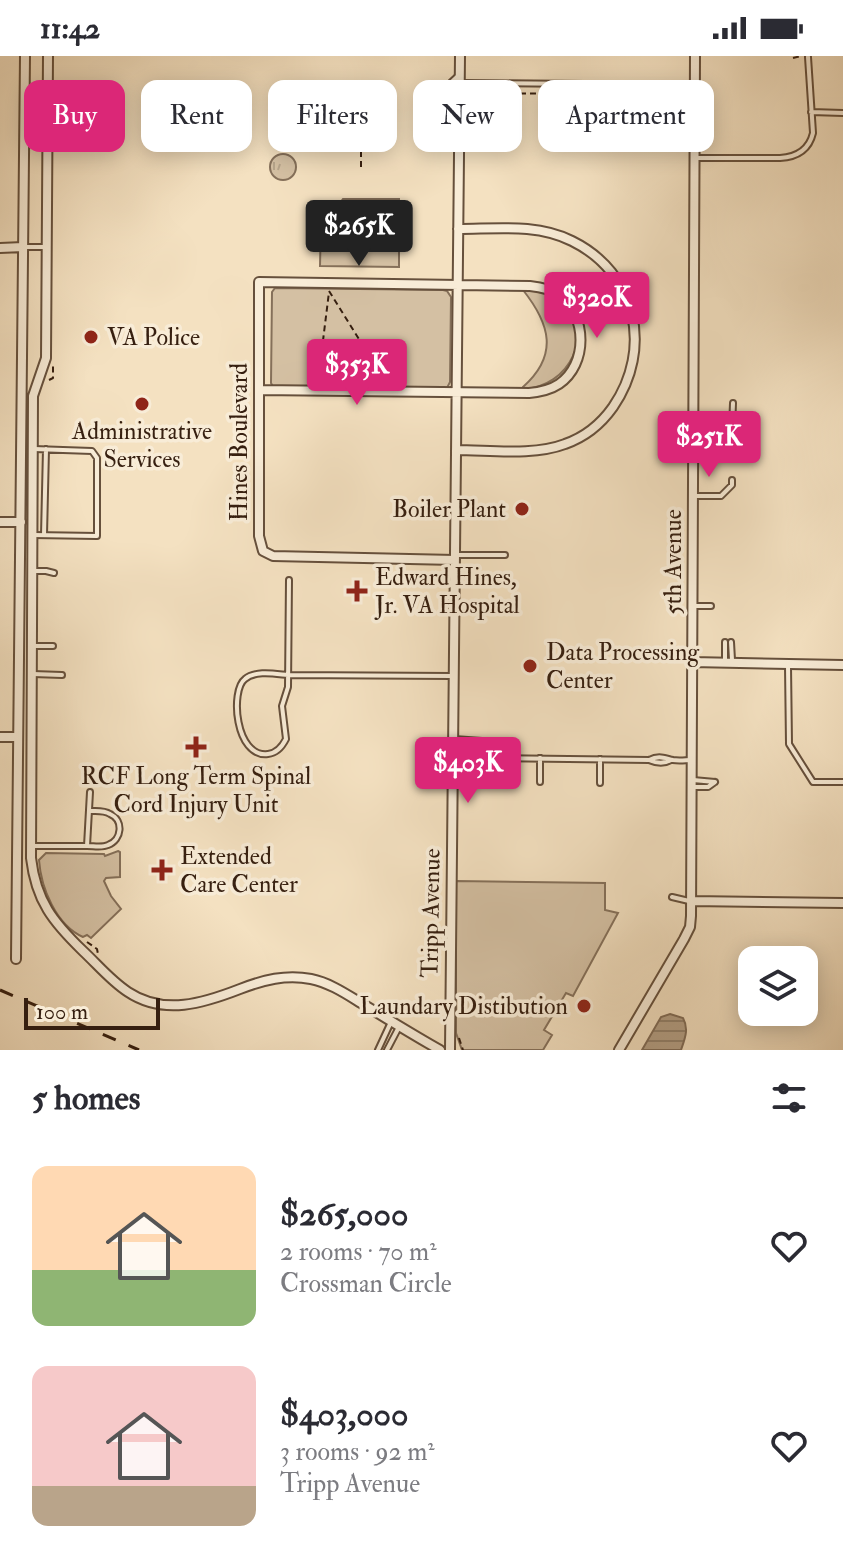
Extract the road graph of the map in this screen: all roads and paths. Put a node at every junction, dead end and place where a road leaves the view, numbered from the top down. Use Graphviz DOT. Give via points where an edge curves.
graph roads {
  1 [pos="25,56"];
  2 [pos="48,56"];
  3 [pos="460,56"];
  4 [pos="695,56"];
  5 [pos="801,56"];
  6 [pos="808,57"];
  7 [pos="793,58"];
  8 [pos="459,78"];
  9 [pos="457,80"];
  10 [pos="695,80"];
  11 [pos="538,82"];
  12 [pos="811,112"];
  13 [pos="843,113"];
  14 [pos="361,152"];
  15 [pos="459,152"];
  16 [pos="694,152"];
  17 [pos="694,158"];
  18 [pos="361,167"];
  19 [pos="458,229"];
  20 [pos="23,247"];
  21 [pos="46,247"];
  22 [pos="0,248"];
  23 [pos="458,286"];
  24 [pos="327,287"];
  25 [pos="53,363"];
  26 [pos="44,383"];
  27 [pos="317,387"];
  28 [pos="388,387"];
  29 [pos="259,390"];
  30 [pos="456,393"];
  31 [pos="733,403"];
  32 [pos="732,429"];
  33 [pos="33,449"];
  34 [pos="46,449"];
  35 [pos="456,450"];
  36 [pos="732,480"];
  37 [pos="693,496"];
  38 [pos="0,522"];
  39 [pos="21,522"];
  40 [pos="33,535"];
  41 [pos="44,536"];
  42 [pos="505,555"];
  43 [pos="455,557"];
  44 [pos="33,571"];
  45 [pos="54,573"];
  46 [pos="289,580"];
  47 [pos="692,606"];
  48 [pos="711,606"];
  49 [pos="728,642"];
  50 [pos="32,646"];
  51 [pos="53,646"];
  52 [pos="692,662"];
  53 [pos="728,663"];
  54 [pos="787,664"];
  55 [pos="843,665"];
  56 [pos="32,674"];
  57 [pos="62,675"];
  58 [pos="288,675"];
  59 [pos="453,676"];
  60 [pos="0,737"];
  61 [pos="18,737"];
  62 [pos="453,742"];
  63 [pos="482,748"];
  64 [pos="540,758"];
  65 [pos="600,759"];
  66 [pos="692,760"];
  67 [pos="540,782"];
  68 [pos="843,782"];
  69 [pos="600,783"];
  70 [pos="90,792"];
  71 [pos="90,811"];
  72 [pos="31,846"];
  73 [pos="87,846"];
  74 [pos="672,897"];
  75 [pos="691,901"];
  76 [pos="843,903"];
  77 [pos="86,941"];
  78 [pos="98,958"];
  79 [pos="16,959"];
  80 [pos="396,1024"];
  81 [pos="450,1031"];
  82 [pos="378,1050"];
  83 [pos="387,1050"];
  84 [pos="440,1050"];
  85 [pos="450,1050"];
  86 [pos="463,1050"];
  87 [pos="619,1050"];
  1 -- 20 [label="street"];
  2 -- 21 [label="street"];
  3 -- 8 [label="street, Tripp Avenue"];
  4 -- 10 [label="street, 5th Avenue"];
  5 -- 7 [label="path"];
  6 -- 12 [label="lane"];
  8 -- 9 [label="lane"];
  8 -- 11 [label="lane"];
  12 -- 13 [label="lane"];
  12 -- 17 [label="lane" via="811,141 795,155"];
  14 -- 18 [label="path"];
  15 -- 19 [label="street, Tripp Avenue"];
  16 -- 17 [label="street, 5th Avenue"];
  17 -- 37 [label="street, 5th Avenue"];
  19 -- 23 [label="street, Tripp Avenue"];
  19 -- 35 [label="street" via="548,231 586,249 620,285 632,314 634,346 626,387 584,436 551,449"];
  20 -- 21 [label="lane"];
  20 -- 22 [label="street"];
  20 -- 39 [label="street"];
  21 -- 33 [label="street" via="46,358 33,396"];
  23 -- 24 [label="street"];
  23 -- 30 [label="street, Tripp Avenue"];
  23 -- 30 [label="street" via="551,291 569,305 581,339 577,361 551,388"];
  24 -- 27 [label="path"];
  24 -- 28 [label="path"];
  24 -- 29 [label="street, Hines Boulevard" via="259,282"];
  25 -- 26 [label="path" via="53,378"];
  29 -- 30 [label="street"];
  29 -- 43 [label="street, Hines Boulevard" via="263,551 273,556"];
  30 -- 35 [label="street, Tripp Avenue"];
  31 -- 32 [label="lane"];
  33 -- 34 [label="lane"];
  33 -- 40 [label="street"];
  34 -- 41 [label="lane"];
  34 -- 41 [label="lane" via="92,451 97,458 97,536"];
  35 -- 43 [label="street, Tripp Avenue"];
  36 -- 37 [label="lane" via="721,496"];
  37 -- 47 [label="street, 5th Avenue"];
  38 -- 39 [label="street"];
  39 -- 61 [label="street"];
  40 -- 41 [label="lane"];
  40 -- 44 [label="street"];
  42 -- 43 [label="lane"];
  43 -- 59 [label="street, Tripp Avenue"];
  44 -- 45 [label="lane"];
  44 -- 50 [label="street"];
  46 -- 58 [label="lane"];
  47 -- 48 [label="lane"];
  47 -- 52 [label="street, 5th Avenue"];
  49 -- 53 [label="lane"];
  50 -- 51 [label="lane"];
  50 -- 56 [label="street"];
  52 -- 53 [label="street"];
  52 -- 66 [label="street, 5th Avenue"];
  53 -- 54 [label="street"];
  54 -- 55 [label="street"];
  54 -- 68 [label="lane" via="789,744 813,782"];
  56 -- 57 [label="lane"];
  56 -- 72 [label="street"];
  58 -- 58 [label="lane" via="250,676 238,688 239,727 245,743 257,753 278,751 286,739 282,706"];
  58 -- 59 [label="lane"];
  59 -- 62 [label="street, Tripp Avenue"];
  60 -- 61 [label="street"];
  61 -- 79 [label="street"];
  62 -- 63 [label="lane"];
  62 -- 63 [label="lane" via="482,741"];
  62 -- 81 [label="street, Tripp Avenue"];
  63 -- 64 [label="lane" via="493,757"];
  64 -- 65 [label="lane"];
  64 -- 67 [label="lane"];
  65 -- 66 [label="lane"];
  65 -- 69 [label="lane"];
  66 -- 75 [label="street, 5th Avenue"];
  70 -- 71 [label="lane"];
  71 -- 73 [label="lane"];
  71 -- 73 [label="lane" via="111,814 120,828 108,845"];
  72 -- 73 [label="lane"];
  72 -- 80 [label="street" via="45,909 131,994 161,1004 187,1005 257,982 297,977 336,988"];
  74 -- 75 [label="lane"];
  75 -- 76 [label="street"];
  75 -- 87 [label="street, 5th Avenue" via="690,927"];
  77 -- 78 [label="path" via="97,949"];
  80 -- 82 [label="lane"];
  80 -- 83 [label="lane"];
  80 -- 84 [label="street"];
  81 -- 85 [label="street, Tripp Avenue"];
  81 -- 86 [label="path" via="457,1033"];
}
